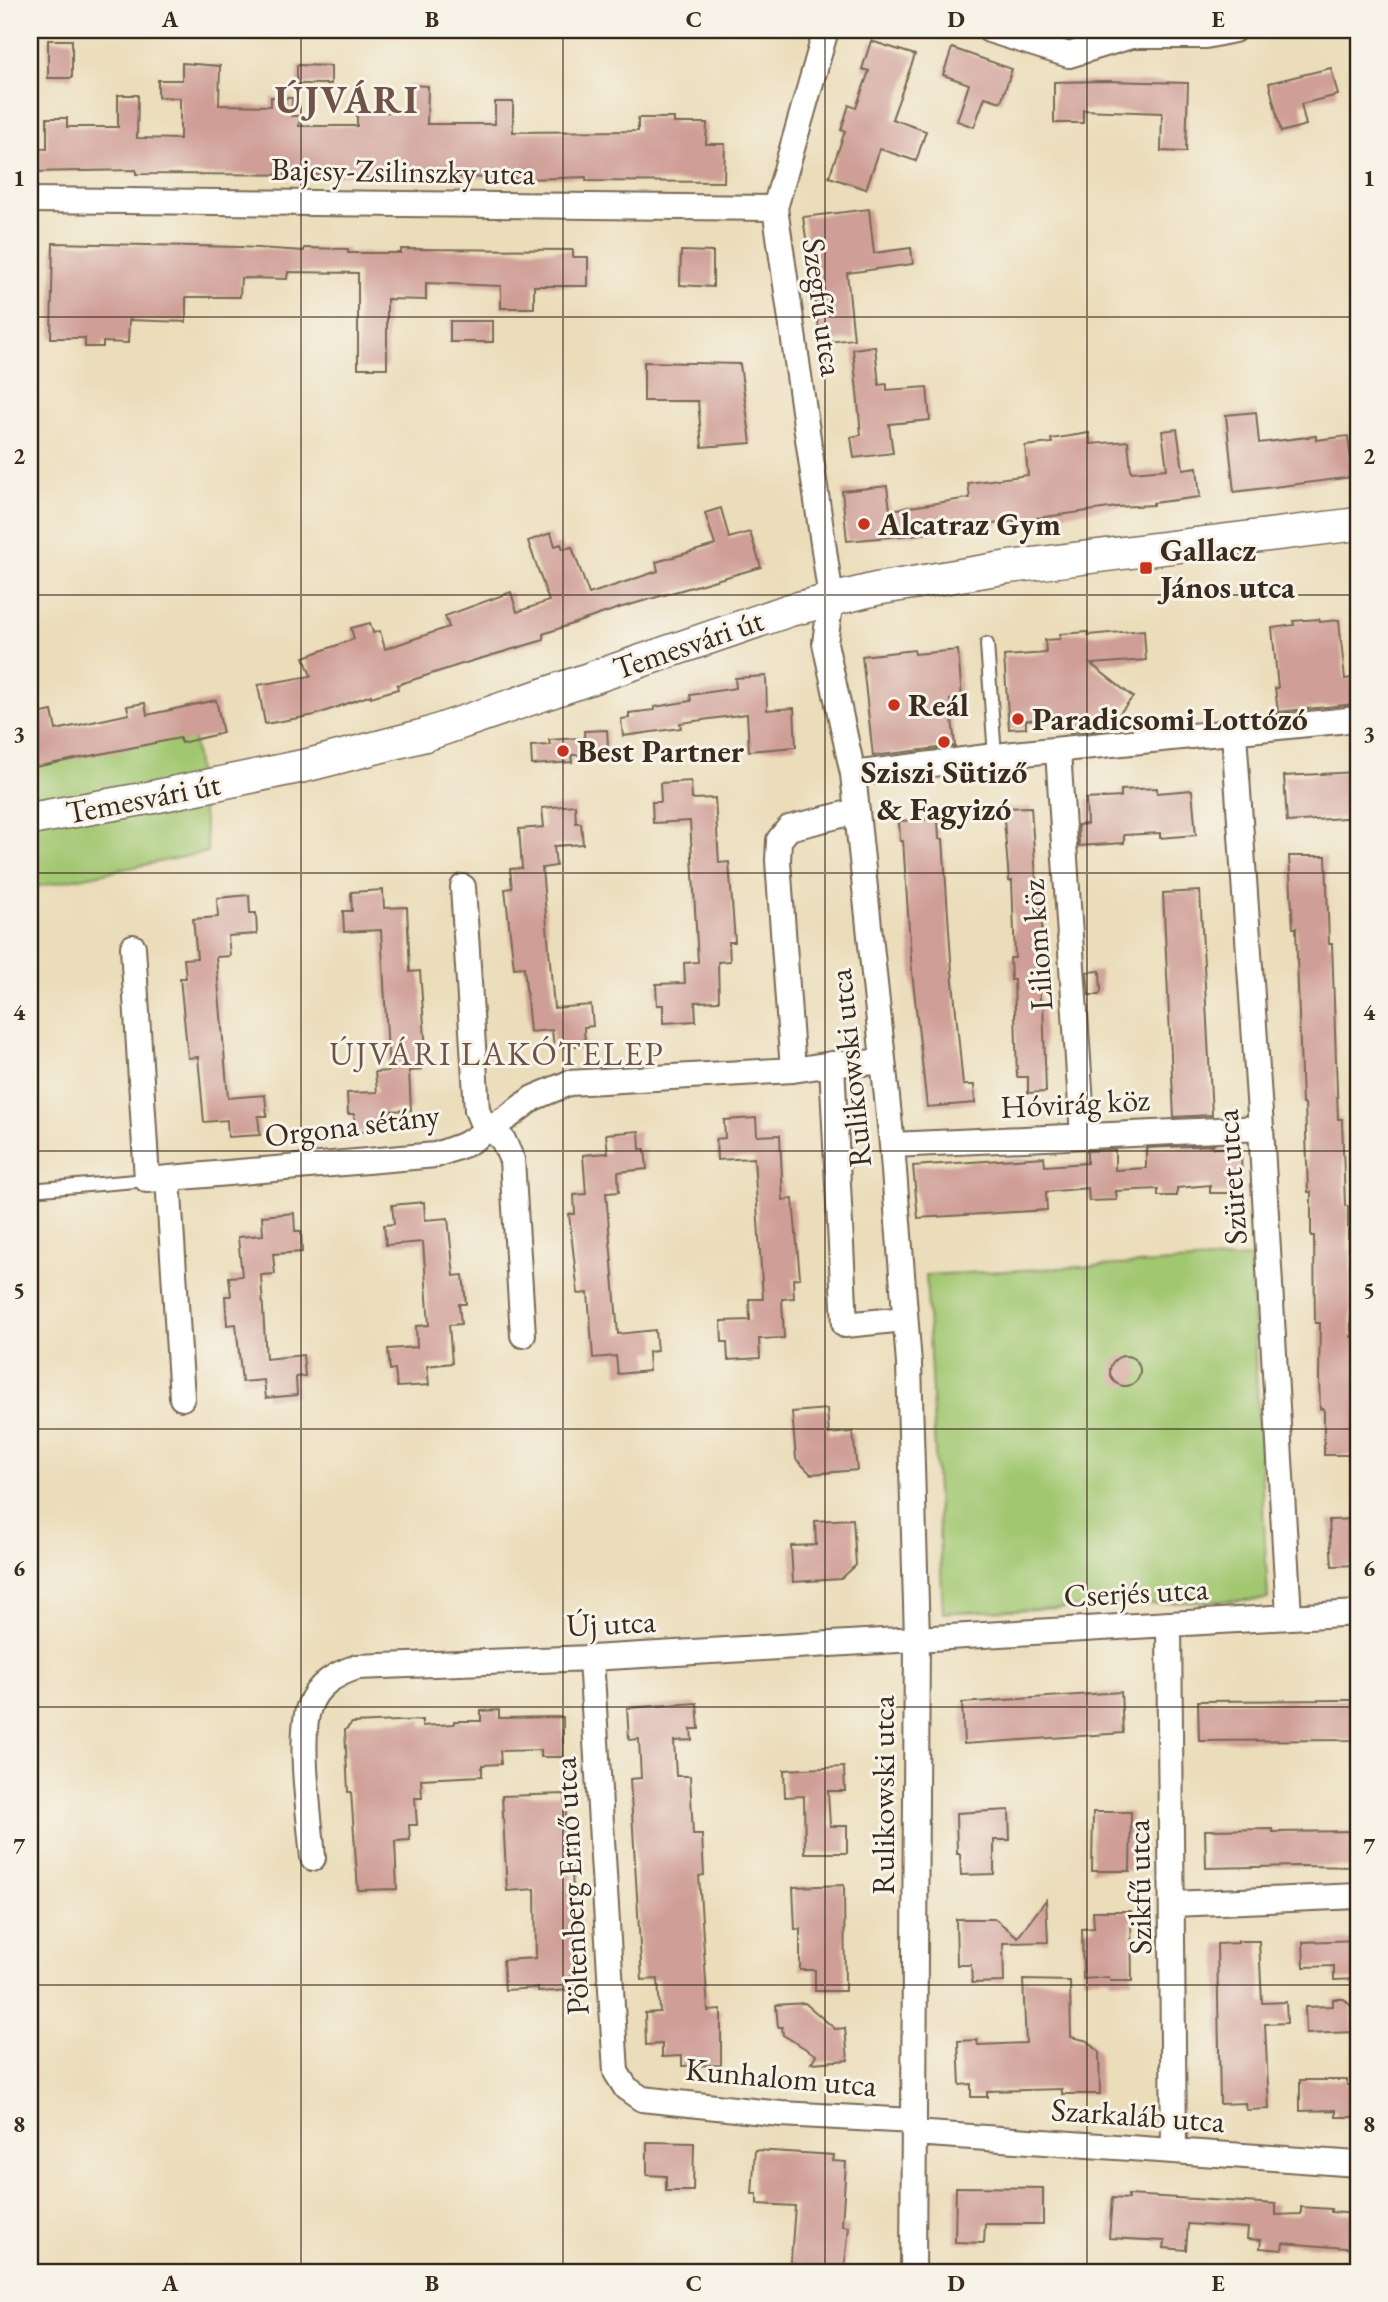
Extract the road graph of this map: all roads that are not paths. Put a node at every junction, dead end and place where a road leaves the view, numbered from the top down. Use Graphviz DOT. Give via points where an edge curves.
graph roads {
  1 [pos="826,30"];
  2 [pos="989,30"];
  3 [pos="1234,30"];
  4 [pos="30,200"];
  5 [pos="775,208"];
  6 [pos="1358,524"];
  7 [pos="831,599"];
  8 [pos="987,643"];
  9 [pos="1358,719"];
  10 [pos="1234,733"];
  11 [pos="1058,751"];
  12 [pos="996,756"];
  13 [pos="853,774"];
  14 [pos="856,811"];
  15 [pos="30,819"];
  16 [pos="463,887"];
  17 [pos="133,947"];
  18 [pos="883,1062"];
  19 [pos="832,1064"];
  20 [pos="793,1070"];
  21 [pos="491,1128"];
  22 [pos="1262,1128"];
  23 [pos="1083,1136"];
  24 [pos="892,1145"];
  25 [pos="158,1179"];
  26 [pos="30,1190"];
  27 [pos="905,1319"];
  28 [pos="523,1335"];
  29 [pos="182,1398"];
  30 [pos="1358,1613"];
  31 [pos="1289,1616"];
  32 [pos="1169,1623"];
  33 [pos="917,1638"];
  34 [pos="591,1658"];
  35 [pos="313,1858"];
  36 [pos="1358,1896"];
  37 [pos="1172,1904"];
  38 [pos="642,2099"];
  39 [pos="914,2127"];
  40 [pos="1174,2151"];
  41 [pos="1358,2164"];
  42 [pos="913,2272"];
  1 -- 5 [label="street, Szegfű utca"];
  2 -- 3 [label="street" via="1069,55 1131,36 1205,36"];
  4 -- 5 [label="street, Bajcsy-Zsilinszky utca"];
  5 -- 7 [label="street, Szegfű utca"];
  6 -- 7 [label="street, Temesvári út" via="1009,567"];
  7 -- 13 [label="street, Rulikowski utca" via="825,642"];
  7 -- 15 [label="street, Temesvári út" via="425,735 307,765"];
  8 -- 12 [label="lane"];
  9 -- 10 [label="street"];
  10 -- 11 [label="street"];
  10 -- 22 [label="street, Szüret utca"];
  11 -- 12 [label="street"];
  11 -- 23 [label="street, Liliom köz"];
  12 -- 13 [label="street"];
  13 -- 14 [label="street, Rulikowski utca"];
  14 -- 18 [label="street, Rulikowski utca"];
  14 -- 20 [label="street, Rulikowski utca" via="789,828 779,840"];
  16 -- 21 [label="street" via="477,1110"];
  17 -- 25 [label="street"];
  18 -- 19 [label="street, Orgona sétány"];
  18 -- 24 [label="street, Rulikowski utca"];
  19 -- 20 [label="street, Orgona sétány"];
  19 -- 27 [label="street, Rulikowski utca" via="845,1325"];
  20 -- 21 [label="street, Orgona sétány" via="569,1083 533,1098"];
  21 -- 25 [label="street, Orgona sétány" via="436,1155"];
  21 -- 28 [label="street" via="512,1160"];
  22 -- 23 [label="street, Hóvirág köz"];
  22 -- 31 [label="street, Szüret utca"];
  23 -- 24 [label="street, Hóvirág köz"];
  24 -- 27 [label="street, Rulikowski utca"];
  25 -- 26 [label="lane"];
  25 -- 29 [label="street"];
  27 -- 33 [label="street, Rulikowski utca"];
  30 -- 31 [label="street, Cserjés utca"];
  31 -- 32 [label="street, Cserjés utca"];
  32 -- 33 [label="street, Cserjés utca"];
  32 -- 37 [label="street, Szikfű utca"];
  33 -- 34 [label="street, Új utca"];
  33 -- 39 [label="street, Rulikowski utca"];
  34 -- 35 [label="street, Új utca" via="357,1667 329,1679 310,1704 305,1737"];
  34 -- 38 [label="street, Pöltenberg Ernő utca" via="616,2071 626,2088"];
  36 -- 37 [label="street"];
  37 -- 40 [label="street, Szikfű utca"];
  38 -- 39 [label="street, Kunhalom utca"];
  39 -- 40 [label="street, Szarkaláb utca"];
  39 -- 42 [label="street, Rulikowski utca"];
  40 -- 41 [label="street, Szarkaláb utca"];
}
